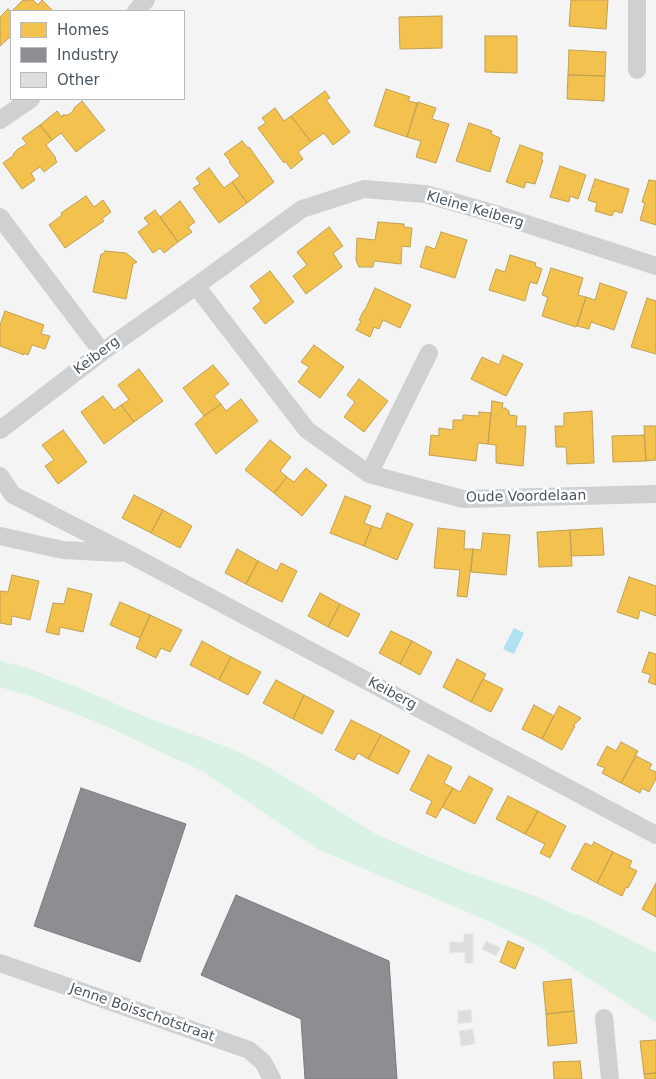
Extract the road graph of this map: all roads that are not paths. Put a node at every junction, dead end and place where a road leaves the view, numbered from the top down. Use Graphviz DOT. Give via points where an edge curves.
graph roads {
  1 [pos="146,0"];
  2 [pos="637,0"];
  3 [pos="137,10"];
  4 [pos="637,70"];
  5 [pos="30,100"];
  6 [pos="0,120"];
  7 [pos="0,217"];
  8 [pos="656,266"];
  9 [pos="196,286"];
  10 [pos="102,352"];
  11 [pos="429,353"];
  12 [pos="0,430"];
  13 [pos="369,474"];
  14 [pos="0,476"];
  15 [pos="656,494"];
  16 [pos="0,536"];
  17 [pos="127,553"];
  18 [pos="656,836"];
  19 [pos="0,963"];
  20 [pos="604,1018"];
  21 [pos="272,1079"];
  22 [pos="610,1079"];
  1 -- 3 [label="street"];
  2 -- 4 [label="street"];
  5 -- 6 [label="street"];
  7 -- 10 [label="street"];
  8 -- 9 [label="street, Kleine Keiberg" via="425,194 364,189 302,209"];
  9 -- 10 [label="street, Keiberg"];
  9 -- 13 [label="street, Oude Voordelaan" via="307,430"];
  10 -- 12 [label="street, Keiberg"];
  11 -- 13 [label="street"];
  13 -- 15 [label="street, Oude Voordelaan" via="462,500"];
  14 -- 17 [label="street, Keiberg" via="13,494"];
  16 -- 17 [label="street, Keiberg" via="63,550"];
  17 -- 18 [label="street, Keiberg"];
  19 -- 21 [label="street, Jenne Boisschotstraat" via="249,1050 263,1062"];
  20 -- 22 [label="street"];
}
